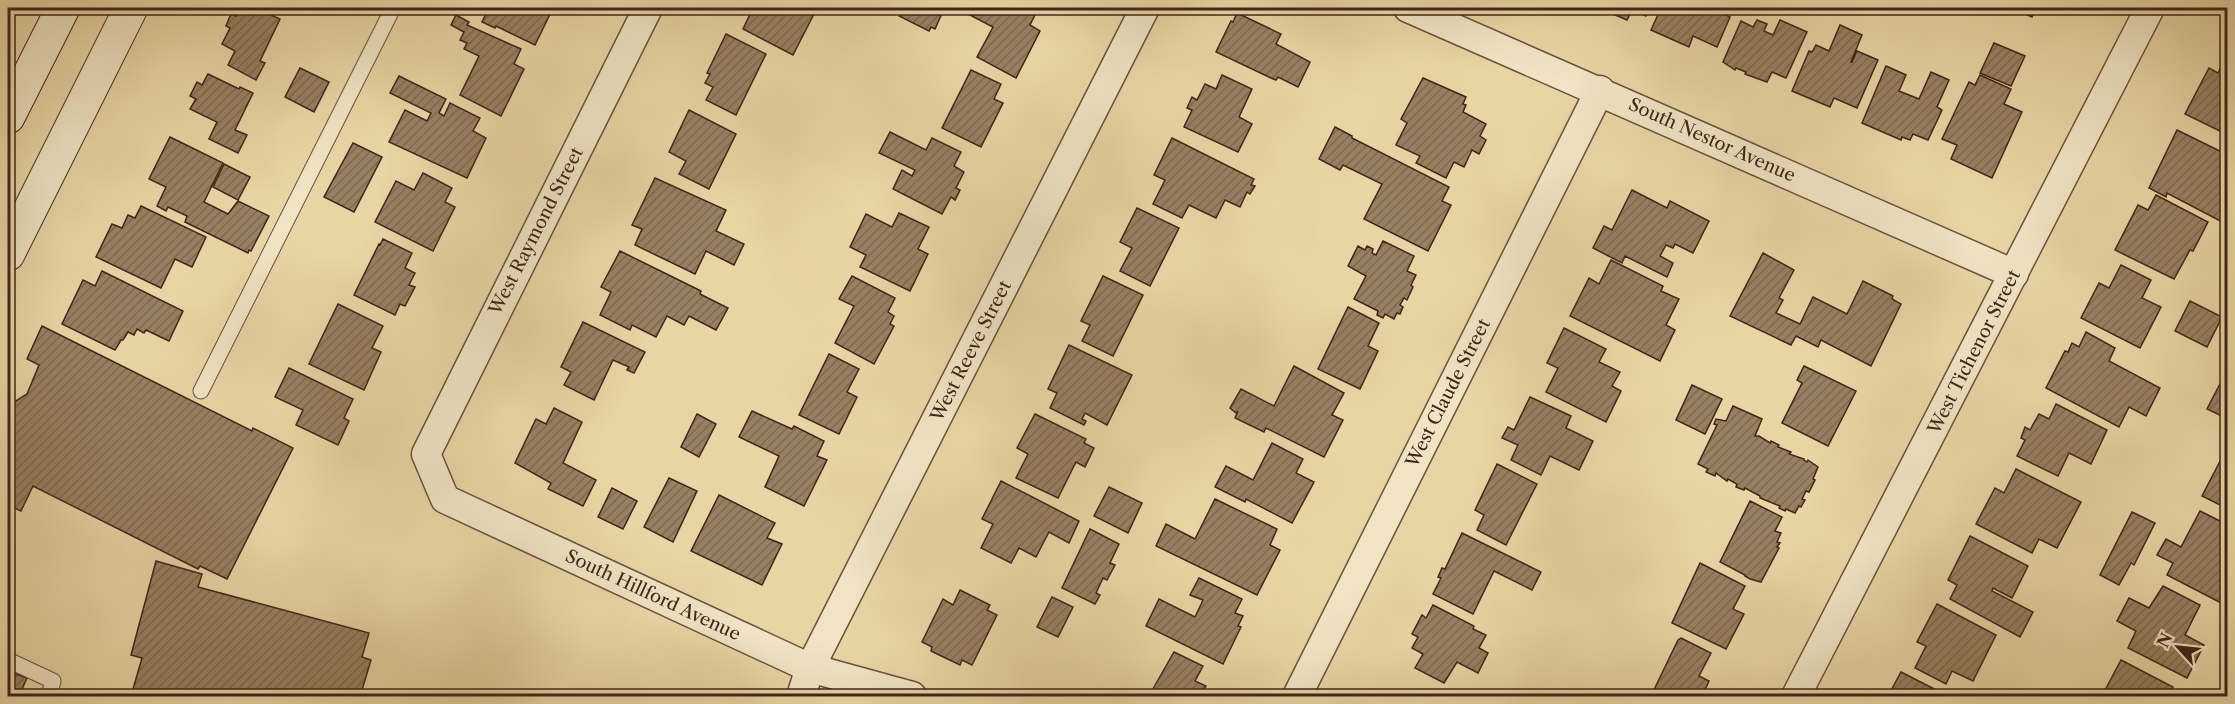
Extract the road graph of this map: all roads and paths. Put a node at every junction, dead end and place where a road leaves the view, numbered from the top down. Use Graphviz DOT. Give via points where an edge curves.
graph roads {
  1 [pos="63,8"];
  2 [pos="131,8"];
  3 [pos="393,8"];
  4 [pos="648,8"];
  5 [pos="1145,8"];
  6 [pos="1408,8"];
  7 [pos="2150,8"];
  8 [pos="1600,90"];
  9 [pos="8,117"];
  10 [pos="8,254"];
  11 [pos="2014,274"];
  12 [pos="201,391"];
  13 [pos="426,454"];
  14 [pos="8,660"];
  15 [pos="810,668"];
  16 [pos="48,696"];
  17 [pos="801,696"];
  18 [pos="912,696"];
  19 [pos="1297,696"];
  20 [pos="1796,696"];
  1 -- 9 [label="main road"];
  2 -- 10 [label="main road"];
  3 -- 12 [label="lane"];
  4 -- 13 [label="street, West Raymond Street"];
  5 -- 15 [label="street, West Reeve Street"];
  6 -- 8 [label="street, South Nestor Avenue"];
  7 -- 11 [label="street, West Tichenor Street"];
  8 -- 11 [label="street, South Nestor Avenue"];
  8 -- 19 [label="street, West Claude Street"];
  11 -- 20 [label="street, West Tichenor Street"];
  13 -- 15 [label="street, South Hillford Avenue" via="445,499"];
  14 -- 16 [label="lane" via="53,681"];
  15 -- 17 [label="street, West Reeve Street"];
  15 -- 18 [label="street, South Hillford Avenue"];
}
